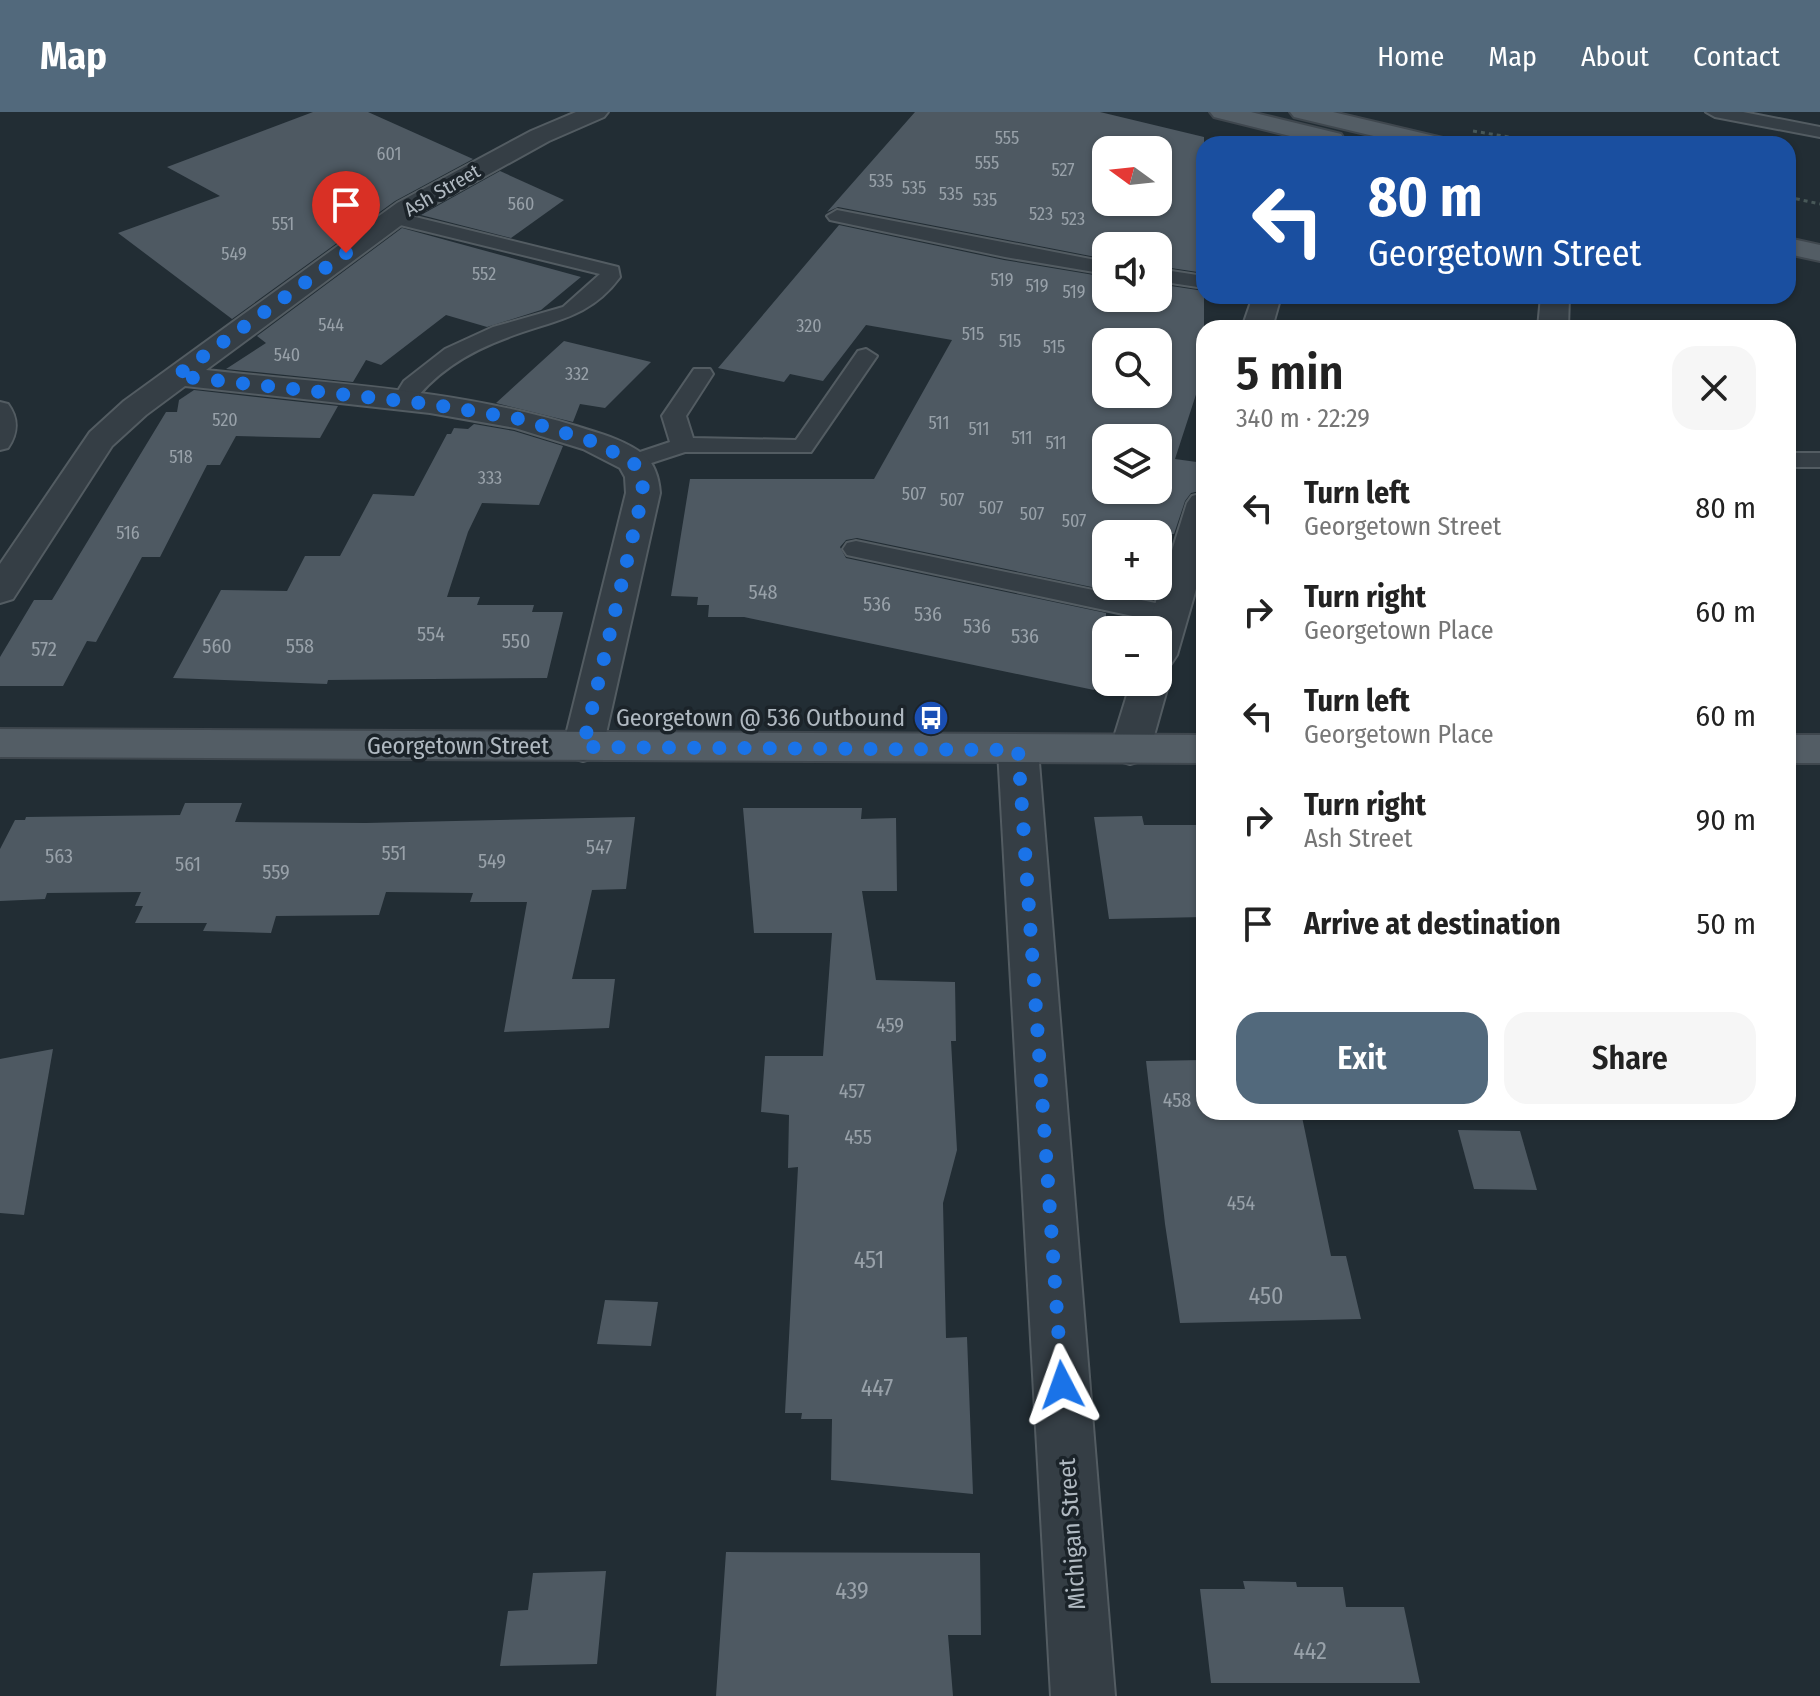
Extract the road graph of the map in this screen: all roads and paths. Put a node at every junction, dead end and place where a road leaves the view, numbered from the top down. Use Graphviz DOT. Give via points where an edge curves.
graph roads {
  1 [pos="596,112"];
  2 [pos="1222,112"];
  3 [pos="1715,112"];
  4 [pos="526,118"];
  5 [pos="1313,127"];
  6 [pos="554,130"];
  7 [pos="1820,132"];
  8 [pos="1335,136"];
  9 [pos="1379,136"];
  10 [pos="1796,199"];
  11 [pos="1820,204"];
  12 [pos="837,216"];
  13 [pos="395,218"];
  14 [pos="1796,225"];
  15 [pos="1820,230"];
  16 [pos="1796,248"];
  17 [pos="1820,253"];
  18 [pos="1092,266"];
  19 [pos="1172,277"];
  20 [pos="1196,281"];
  21 [pos="866,356"];
  22 [pos="702,374"];
  23 [pos="176,376"];
  24 [pos="402,402"];
  25 [pos="0,409"];
  26 [pos="0,443"];
  27 [pos="683,445"];
  28 [pos="1796,460"];
  29 [pos="1820,460"];
  30 [pos="633,462"];
  31 [pos="1196,529"];
  32 [pos="856,549"];
  33 [pos="0,591"];
  34 [pos="1170,615"];
  35 [pos="1146,696"];
  36 [pos="0,743"];
  37 [pos="583,747"];
  38 [pos="1196,749"];
  39 [pos="1796,749"];
  40 [pos="1820,749"];
  41 [pos="1018,750"];
  42 [pos="1130,750"];
  43 [pos="1083,1696"];
  1 -- 6 [label="street, Ash Street"];
  2 -- 5 [label="main road"];
  3 -- 7 [label="lane"];
  4 -- 6 [label="street"];
  5 -- 8 [label="main road"];
  5 -- 9 [label="main road"];
  6 -- 13 [label="street, Ash Street" via="438,189"];
  10 -- 11 [label="path"];
  12 -- 18 [label="lane"];
  13 -- 23 [label="street, Ash Street"];
  13 -- 24 [label="lane" via="611,271 570,311 501,332 453,354 412,386"];
  14 -- 15 [label="main road"];
  16 -- 17 [label="main road"];
  19 -- 20 [label="lane"];
  21 -- 27 [label="lane" via="803,447"];
  22 -- 27 [label="lane" via="674,416"];
  23 -- 24 [label="street"];
  23 -- 33 [label="street, Ash Street" via="101,439"];
  24 -- 30 [label="street" via="520,419 594,442"];
  25 -- 26 [label="lane" via="5,415"];
  27 -- 30 [label="lane"];
  28 -- 29 [label="lane"];
  30 -- 37 [label="street" via="643,493"];
  31 -- 34 [label="street"];
  32 -- 34 [label="lane"];
  35 -- 42 [label="street"];
  36 -- 37 [label="main road, Georgetown Street"];
  37 -- 41 [label="main road, Georgetown Street"];
  38 -- 42 [label="main road, Georgetown Street"];
  39 -- 40 [label="main road"];
  41 -- 42 [label="main road, Georgetown Street"];
  41 -- 43 [label="street, Michigan Street"];
}
